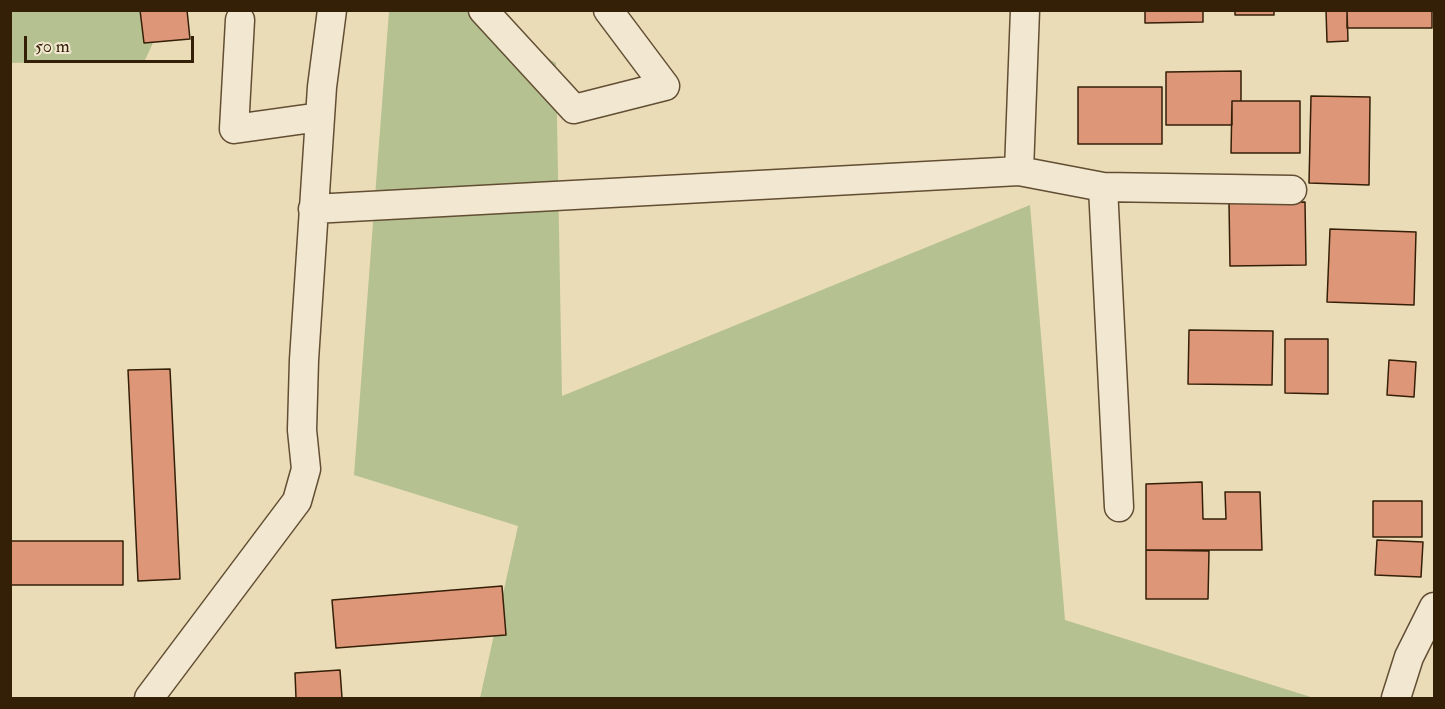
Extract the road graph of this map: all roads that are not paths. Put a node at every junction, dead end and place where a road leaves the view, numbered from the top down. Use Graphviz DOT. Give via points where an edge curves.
graph roads {
  1 [pos="332,10"];
  2 [pos="483,10"];
  3 [pos="608,10"];
  4 [pos="1025,10"];
  5 [pos="240,20"];
  6 [pos="320,117"];
  7 [pos="1019,171"];
  8 [pos="1103,187"];
  9 [pos="1293,190"];
  10 [pos="313,209"];
  11 [pos="1119,507"];
  12 [pos="1434,607"];
  13 [pos="149,699"];
  14 [pos="1396,699"];
  1 -- 6 [label="street"];
  2 -- 3 [label="street" via="574,109 665,86"];
  4 -- 7 [label="street"];
  5 -- 6 [label="street" via="234,129"];
  6 -- 10 [label="street"];
  7 -- 8 [label="street"];
  7 -- 10 [label="street"];
  8 -- 9 [label="street"];
  8 -- 11 [label="street"];
  10 -- 13 [label="street" via="304,360 306,469 297,501"];
  12 -- 14 [label="street" via="1409,657"];
}
